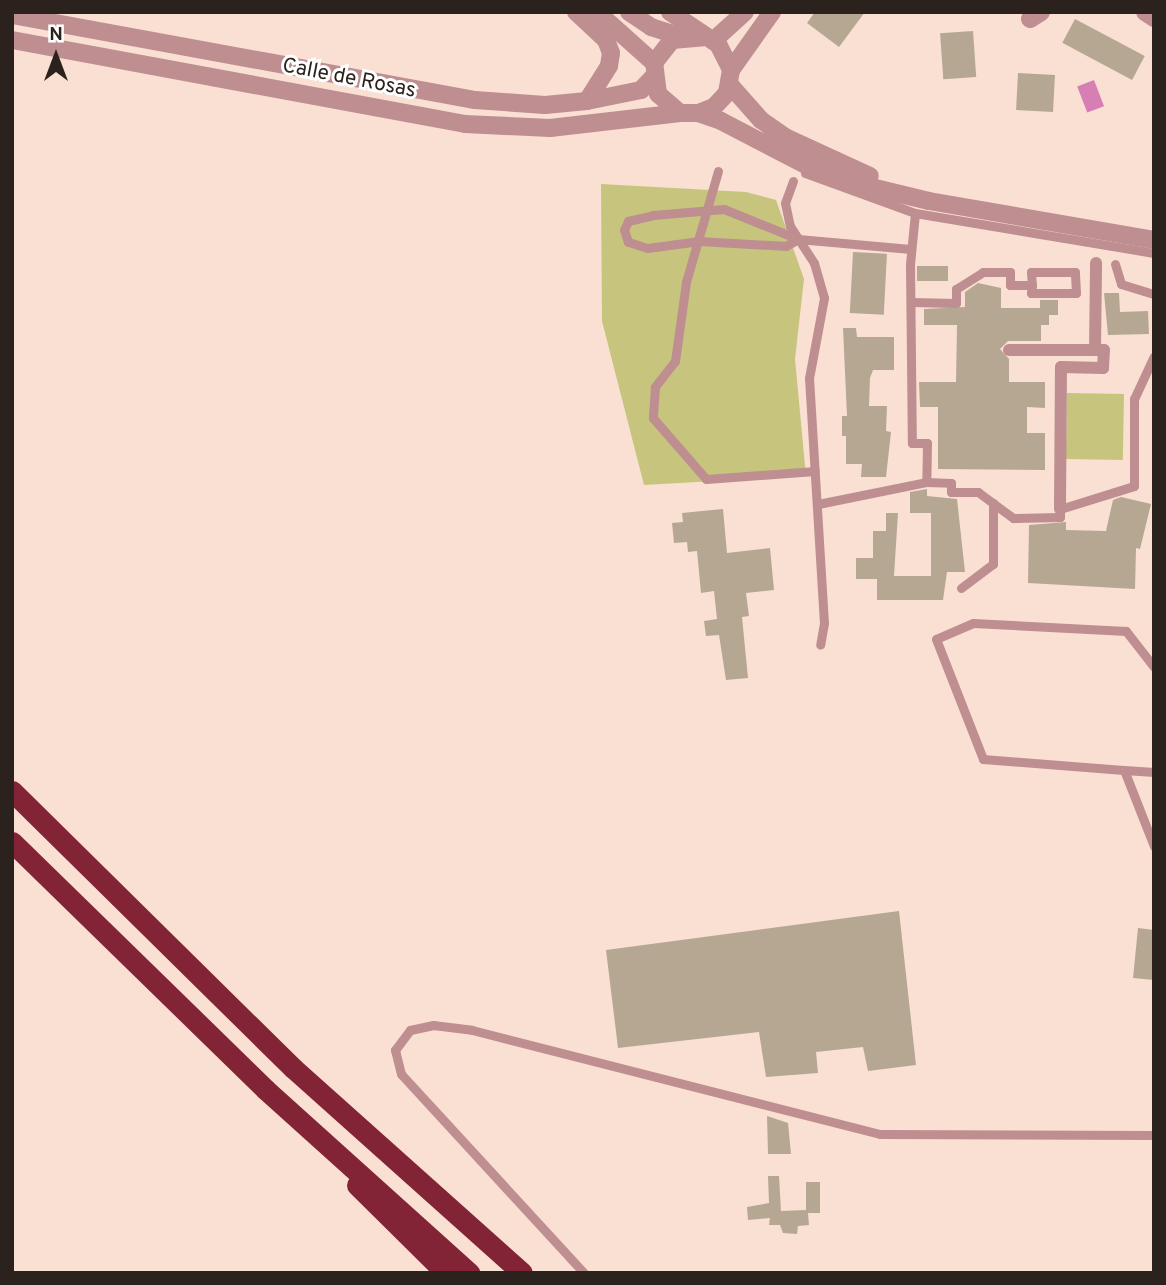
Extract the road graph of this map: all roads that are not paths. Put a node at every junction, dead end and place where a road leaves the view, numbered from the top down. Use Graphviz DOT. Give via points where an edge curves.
graph roads {
  1 [pos="576,12"];
  2 [pos="597,12"];
  3 [pos="629,12"];
  4 [pos="670,12"];
  5 [pos="745,12"];
  6 [pos="772,12"];
  7 [pos="1145,12"];
  8 [pos="12,15"];
  9 [pos="1154,18"];
  10 [pos="74,19"];
  11 [pos="681,37"];
  12 [pos="709,39"];
  13 [pos="12,40"];
  14 [pos="62,49"];
  15 [pos="654,70"];
  16 [pos="731,78"];
  17 [pos="587,101"];
  18 [pos="689,113"];
  19 [pos="779,153"];
  20 [pos="718,171"];
  21 [pos="793,181"];
  22 [pos="960,205"];
  23 [pos="709,209"];
  24 [pos="915,213"];
  25 [pos="798,239"];
  26 [pos="1154,240"];
  27 [pos="699,241"];
  28 [pos="911,249"];
  29 [pos="1154,253"];
  30 [pos="1096,263"];
  31 [pos="1115,264"];
  32 [pos="1032,285"];
  33 [pos="1154,294"];
  34 [pos="911,302"];
  35 [pos="1061,346"];
  36 [pos="1095,349"];
  37 [pos="1009,350"];
  38 [pos="1154,356"];
  39 [pos="1058,367"];
  40 [pos="815,471"];
  41 [pos="926,482"];
  42 [pos="993,503"];
  43 [pos="818,504"];
  44 [pos="1060,509"];
  45 [pos="961,587"];
  46 [pos="820,645"];
  47 [pos="1154,667"];
  48 [pos="1124,770"];
  49 [pos="1154,772"];
  50 [pos="12,791"];
  51 [pos="12,842"];
  52 [pos="1154,846"];
  53 [pos="1154,1135"];
  54 [pos="336,1154"];
  55 [pos="446,1273"];
  56 [pos="469,1273"];
  57 [pos="522,1273"];
  58 [pos="583,1273"];
  1 -- 17 [label="street" via="606,40 611,53 609,66"];
  2 -- 15 [label="street"];
  3 -- 11 [label="street" via="651,27"];
  4 -- 12 [label="street"];
  5 -- 12 [label="street"];
  6 -- 16 [label="street"];
  7 -- 9 [label="street"];
  8 -- 10 [label="street, Calle de Rosas"];
  10 -- 14 [label="street"];
  10 -- 17 [label="street, Calle de Rosas" via="475,100 545,105"];
  11 -- 12 [label="street"];
  11 -- 15 [label="street" via="664,46"];
  12 -- 16 [label="street" via="727,56"];
  13 -- 14 [label="street, Calle de Rosas"];
  14 -- 18 [label="street, Calle de Rosas" via="465,124 550,128"];
  15 -- 17 [label="street, Calle de Rosas" via="641,90"];
  15 -- 18 [label="street" via="658,94"];
  16 -- 18 [label="street" via="721,101"];
  16 -- 22 [label="street" via="761,120 808,150"];
  18 -- 19 [label="street" via="721,121"];
  19 -- 22 [label="street" via="859,184"];
  19 -- 24 [label="lane" via="820,180"];
  20 -- 23 [label="lane"];
  21 -- 25 [label="lane" via="785,203"];
  22 -- 26 [label="street"];
  23 -- 25 [label="lane" via="724,209"];
  23 -- 27 [label="lane"];
  23 -- 27 [label="lane" via="628,221 624,230 624,238 635,246"];
  24 -- 28 [label="lane"];
  24 -- 29 [label="lane"];
  25 -- 27 [label="lane" via="786,246"];
  25 -- 28 [label="lane"];
  25 -- 40 [label="lane" via="814,263 824,298 809,378"];
  27 -- 40 [label="lane" via="687,282 676,361 655,387 653,418 706,479"];
  28 -- 34 [label="lane"];
  30 -- 36 [label="street"];
  31 -- 33 [label="lane" via="1121,284"];
  32 -- 32 [label="lane" via="1031,293 1076,293 1075,272 1031,272"];
  32 -- 34 [label="lane" via="1010,285 1010,272 983,272 956,289 956,303"];
  34 -- 41 [label="lane" via="912,443 927,443"];
  35 -- 36 [label="street"];
  35 -- 37 [label="street"];
  35 -- 39 [label="street"];
  36 -- 39 [label="street" via="1104,350 1103,368"];
  38 -- 44 [label="lane" via="1134,399 1134,486"];
  39 -- 44 [label="street"];
  40 -- 43 [label="lane"];
  41 -- 42 [label="lane" via="951,483 951,492 978,492"];
  41 -- 43 [label="lane"];
  42 -- 44 [label="lane" via="1013,518 1060,517"];
  42 -- 45 [label="lane" via="993,564"];
  43 -- 46 [label="lane" via="824,623"];
  47 -- 48 [label="lane" via="1126,631 973,623 936,639 983,759"];
  48 -- 49 [label="lane"];
  48 -- 52 [label="lane"];
  50 -- 57 [label="highway" via="293,1068"];
  51 -- 54 [label="highway"];
  53 -- 58 [label="lane" via="880,1135 472,1030 433,1025 410,1030 395,1050 401,1074"];
  54 -- 55 [label="highway" via="365,1195"];
  54 -- 56 [label="highway"];
}
